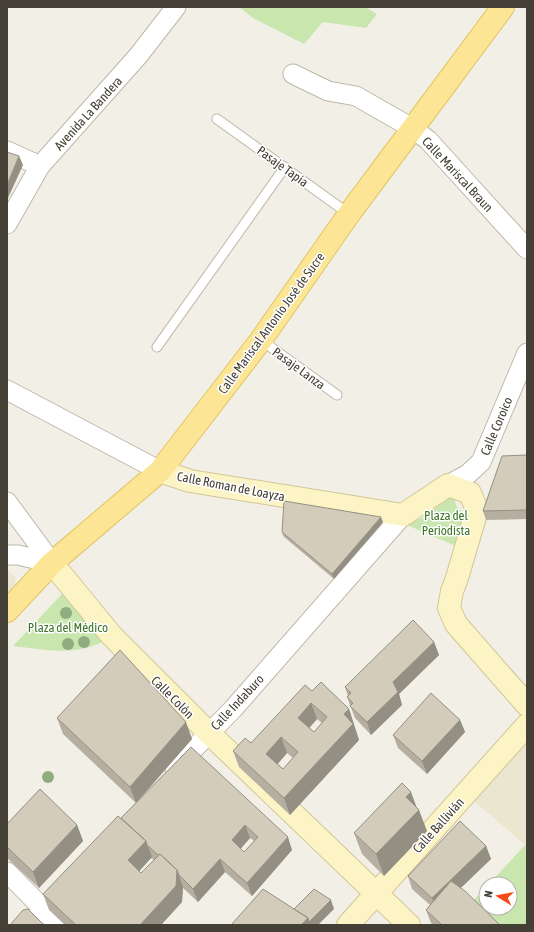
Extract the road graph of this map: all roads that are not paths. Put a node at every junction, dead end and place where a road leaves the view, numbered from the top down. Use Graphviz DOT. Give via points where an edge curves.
graph roads {
  1 [pos="176,7"];
  2 [pos="503,7"];
  3 [pos="293,74"];
  4 [pos="217,119"];
  5 [pos="412,128"];
  6 [pos="7,151"];
  7 [pos="40,166"];
  8 [pos="285,167"];
  9 [pos="349,214"];
  10 [pos="7,224"];
  11 [pos="527,249"];
  12 [pos="261,340"];
  13 [pos="157,347"];
  14 [pos="527,353"];
  15 [pos="7,390"];
  16 [pos="338,395"];
  17 [pos="160,471"];
  18 [pos="448,485"];
  19 [pos="7,502"];
  20 [pos="403,515"];
  21 [pos="7,556"];
  22 [pos="52,563"];
  23 [pos="7,611"];
  24 [pos="527,705"];
  25 [pos="527,725"];
  26 [pos="208,732"];
  27 [pos="160,784"];
  28 [pos="7,872"];
  29 [pos="75,875"];
  30 [pos="376,894"];
  31 [pos="43,909"];
  32 [pos="29,925"];
  33 [pos="59,925"];
  34 [pos="348,925"];
  35 [pos="408,925"];
  1 -- 7 [label="street, Avenida La Bandera" via="138,56"];
  2 -- 5 [label="main road, Calle Mariscal Antonio José de Sucre"];
  3 -- 5 [label="street, Calle Mariscal Braun" via="328,91 356,96"];
  4 -- 8 [label="lane, Pasaje Tapia"];
  5 -- 9 [label="main road, Calle Mariscal Antonio José de Sucre"];
  5 -- 11 [label="street, Calle Mariscal Braun" via="428,140"];
  6 -- 7 [label="street"];
  7 -- 10 [label="street, Avenida La Bandera"];
  8 -- 9 [label="lane, Pasaje Tapia"];
  8 -- 13 [label="lane"];
  9 -- 12 [label="main road, Calle Mariscal Antonio José de Sucre"];
  12 -- 16 [label="lane, Pasaje Lanza"];
  12 -- 17 [label="main road, Calle Mariscal Antonio José de Sucre"];
  14 -- 18 [label="street, Calle Coroico" via="480,462 468,474"];
  15 -- 17 [label="street, Calle Roman de Loayza"];
  17 -- 20 [label="main road, Calle Roman de Loayza" via="190,481"];
  17 -- 22 [label="main road, Calle Mariscal Antonio José de Sucre"];
  18 -- 20 [label="main road, Calle Indaburo"];
  18 -- 24 [label="main road" via="470,493 477,510 449,608 456,624"];
  19 -- 22 [label="street, Calle Colón"];
  20 -- 26 [label="street, Calle Indaburo" via="233,709"];
  21 -- 22 [label="street" via="18,555"];
  22 -- 23 [label="main road, Calle Mariscal Antonio José de Sucre"];
  22 -- 26 [label="main road, Calle Colón" via="111,635"];
  25 -- 30 [label="main road, Calle Ballivián"];
  26 -- 27 [label="street, Calle Indaburo"];
  26 -- 30 [label="main road, Calle Colón"];
  28 -- 31 [label="street"];
  29 -- 31 [label="street"];
  30 -- 34 [label="main road, Calle Ballivián"];
  30 -- 35 [label="main road, Calle Colón"];
  31 -- 32 [label="street"];
  31 -- 33 [label="street"];
}
